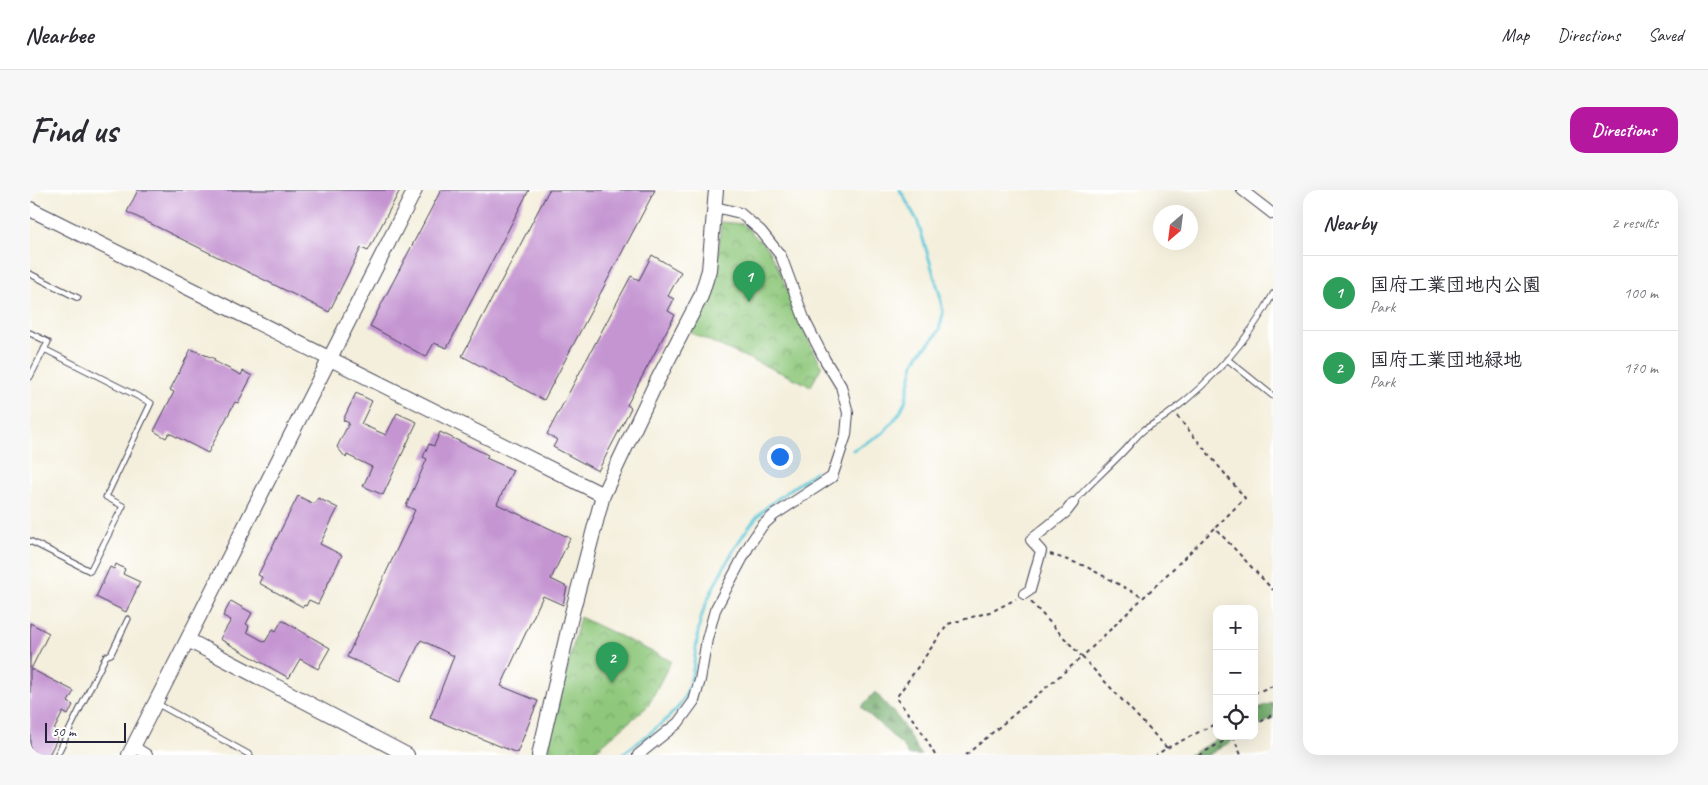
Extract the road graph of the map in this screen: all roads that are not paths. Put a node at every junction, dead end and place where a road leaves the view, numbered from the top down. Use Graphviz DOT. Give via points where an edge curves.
graph roads {
  1 [pos="415,190"];
  2 [pos="716,190"];
  3 [pos="1242,190"];
  4 [pos="715,207"];
  5 [pos="30,209"];
  6 [pos="1273,214"];
  7 [pos="30,274"];
  8 [pos="1273,294"];
  9 [pos="78,298"];
  10 [pos="30,333"];
  11 [pos="44,349"];
  12 [pos="329,359"];
  13 [pos="1228,359"];
  14 [pos="30,377"];
  15 [pos="1273,396"];
  16 [pos="602,495"];
  17 [pos="1073,503"];
  18 [pos="30,541"];
  19 [pos="1024,594"];
  20 [pos="128,619"];
  21 [pos="188,640"];
  22 [pos="156,702"];
  23 [pos="131,750"];
  24 [pos="57,755"];
  25 [pos="147,755"];
  26 [pos="250,755"];
  27 [pos="407,755"];
  28 [pos="539,755"];
  29 [pos="638,755"];
  1 -- 12 [label="street"];
  2 -- 4 [label="street"];
  3 -- 6 [label="street"];
  4 -- 16 [label="street" via="709,270 701,296"];
  4 -- 29 [label="street" via="740,213 761,231 781,256 805,321 841,386 848,413 846,435 832,477 774,515 750,544 715,610 694,701 678,723"];
  5 -- 12 [label="street"];
  7 -- 9 [label="lane"];
  8 -- 13 [label="lane" via="1264,312"];
  10 -- 11 [label="lane" via="48,342"];
  11 -- 14 [label="lane"];
  11 -- 18 [label="lane" via="151,403 106,497 123,506 90,571"];
  12 -- 16 [label="street"];
  12 -- 21 [label="street"];
  13 -- 15 [label="lane"];
  13 -- 17 [label="lane" via="1173,411 1134,439"];
  16 -- 28 [label="street"];
  17 -- 19 [label="street" via="1031,540 1041,551 1030,590"];
  20 -- 24 [label="lane"];
  21 -- 22 [label="street"];
  21 -- 27 [label="street"];
  22 -- 23 [label="street"];
  22 -- 26 [label="lane"];
  23 -- 25 [label="street"];
}
